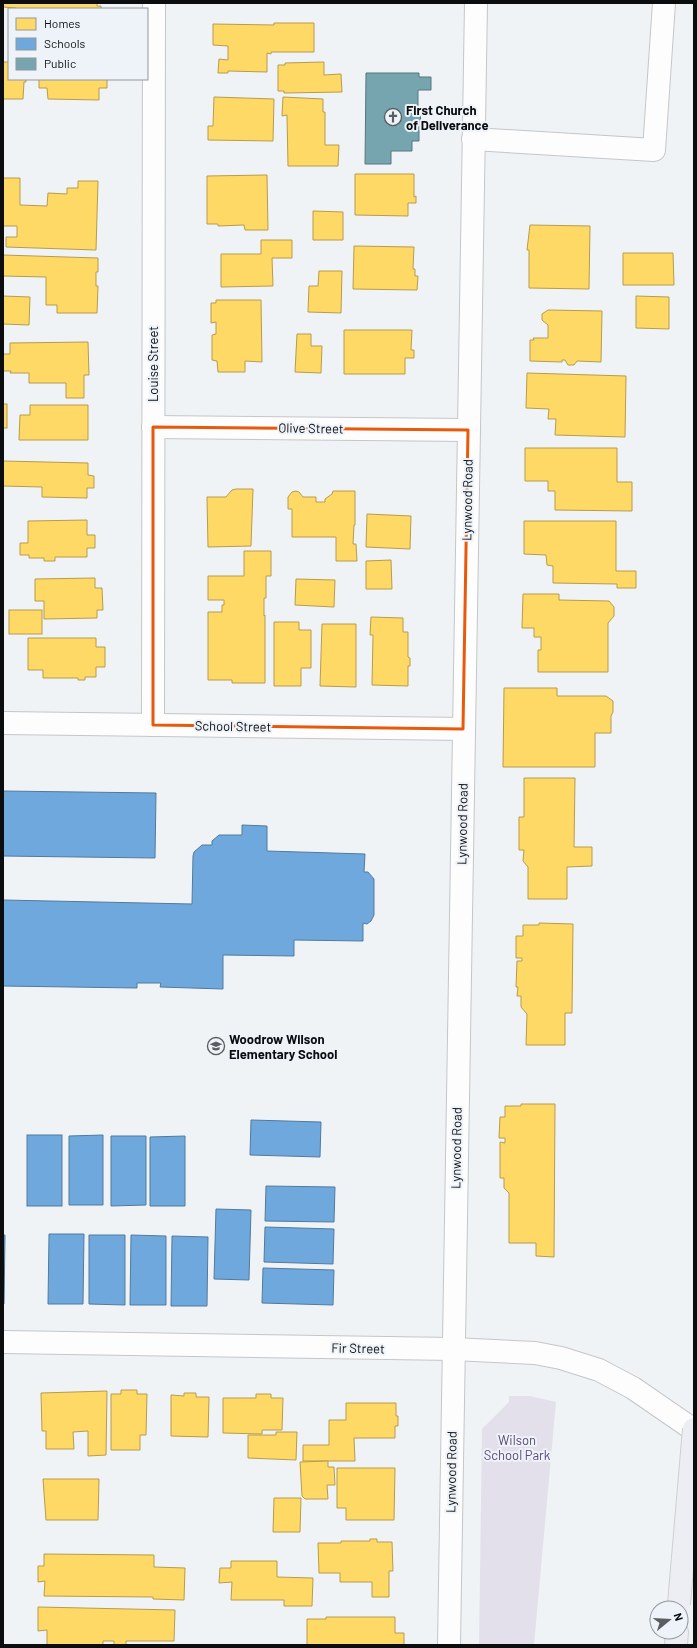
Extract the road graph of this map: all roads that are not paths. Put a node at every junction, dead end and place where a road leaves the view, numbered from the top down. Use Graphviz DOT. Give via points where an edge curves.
graph roads {
  1 [pos="154,3"];
  2 [pos="476,3"];
  3 [pos="664,3"];
  4 [pos="473,139"];
  5 [pos="153,427"];
  6 [pos="468,430"];
  7 [pos="3,723"];
  8 [pos="153,725"];
  9 [pos="463,729"];
  10 [pos="3,1342"];
  11 [pos="453,1349"];
  12 [pos="694,1430"];
  13 [pos="680,1600"];
  14 [pos="449,1645"];
  1 -- 5 [label="street, Louise Street"];
  2 -- 4 [label="street, Lynwood Road"];
  3 -- 4 [label="street" via="654,150"];
  4 -- 6 [label="street, Lynwood Road"];
  5 -- 6 [label="street, Olive Street"];
  5 -- 8 [label="street, Louise Street"];
  6 -- 9 [label="street, Lynwood Road"];
  7 -- 8 [label="street, School Street"];
  8 -- 9 [label="street, School Street"];
  9 -- 11 [label="street, Lynwood Road"];
  10 -- 11 [label="street, Fir Street"];
  11 -- 12 [label="street, Fir Street" via="535,1353 599,1370 633,1388"];
  11 -- 14 [label="street, Lynwood Road"];
  12 -- 13 [label="highway, bridge"];
}
